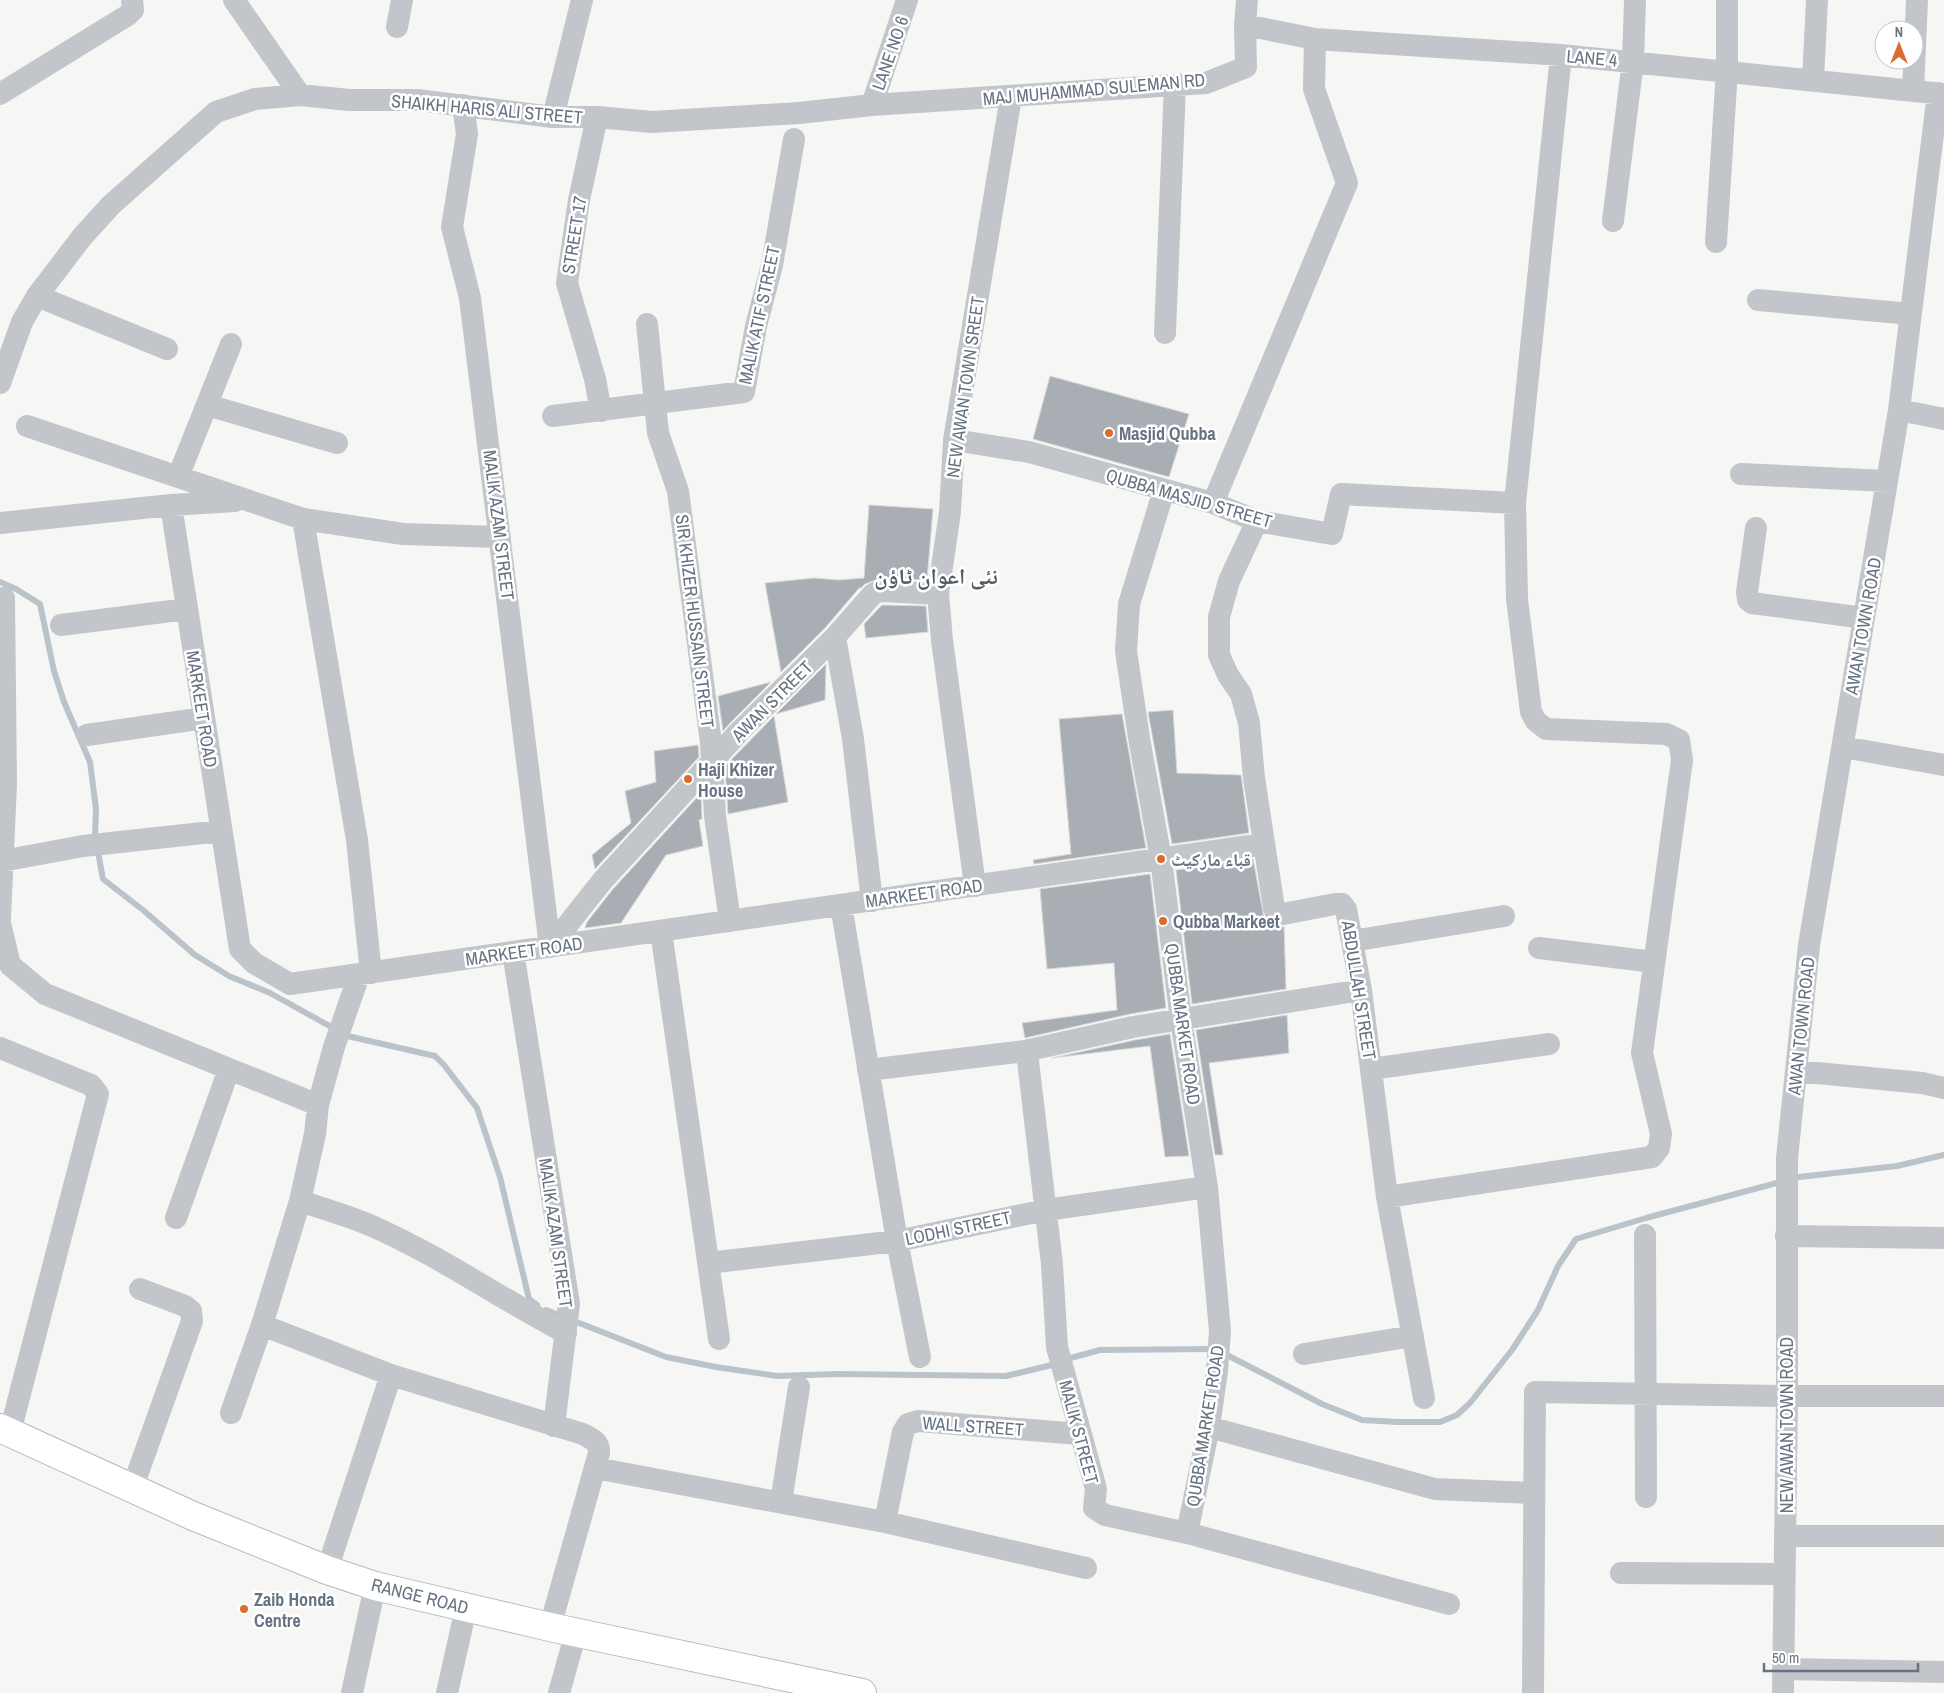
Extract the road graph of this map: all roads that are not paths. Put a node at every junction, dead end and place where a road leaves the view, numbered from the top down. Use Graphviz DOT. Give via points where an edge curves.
graph roads {
  1 [pos="132,0"];
  2 [pos="234,0"];
  3 [pos="402,0"];
  4 [pos="582,0"];
  5 [pos="908,0"];
  6 [pos="1248,0"];
  7 [pos="1635,0"];
  8 [pos="1726,0"];
  9 [pos="1817,0"];
  10 [pos="1917,0"];
  11 [pos="1245,25"];
  12 [pos="397,27"];
  13 [pos="1315,39"];
  14 [pos="1561,55"];
  15 [pos="1633,62"];
  16 [pos="1726,70"];
  17 [pos="1813,80"];
  18 [pos="1176,85"];
  19 [pos="1913,90"];
  20 [pos="0,94"];
  21 [pos="300,94"];
  22 [pos="1941,94"];
  23 [pos="1011,97"];
  24 [pos="463,105"];
  25 [pos="872,105"];
  26 [pos="553,117"];
  27 [pos="597,117"];
  28 [pos="794,139"];
  29 [pos="1613,221"];
  30 [pos="1716,242"];
  31 [pos="37,296"];
  32 [pos="1758,300"];
  33 [pos="1911,314"];
  34 [pos="647,324"];
  35 [pos="1165,334"];
  36 [pos="231,344"];
  37 [pos="167,349"];
  38 [pos="0,383"];
  39 [pos="207,405"];
  40 [pos="654,405"];
  41 [pos="1899,410"];
  42 [pos="601,411"];
  43 [pos="554,416"];
  44 [pos="1944,419"];
  45 [pos="27,426"];
  46 [pos="954,440"];
  47 [pos="337,443"];
  48 [pos="1740,474"];
  49 [pos="178,477"];
  50 [pos="1887,481"];
  51 [pos="1164,490"];
  52 [pos="249,501"];
  53 [pos="1213,503"];
  54 [pos="1515,503"];
  55 [pos="171,504"];
  56 [pos="303,519"];
  57 [pos="1257,520"];
  58 [pos="0,523"];
  59 [pos="1756,528"];
  60 [pos="500,537"];
  61 [pos="938,594"];
  62 [pos="4,598"];
  63 [pos="187,609"];
  64 [pos="1864,618"];
  65 [pos="61,625"];
  66 [pos="835,637"];
  67 [pos="204,718"];
  68 [pos="86,735"];
  69 [pos="1843,747"];
  70 [pos="712,762"];
  71 [pos="1944,765"];
  72 [pos="3,784"];
  73 [pos="221,831"];
  74 [pos="1263,844"];
  75 [pos="1161,859"];
  76 [pos="2,861"];
  77 [pos="975,886"];
  78 [pos="872,901"];
  79 [pos="841,905"];
  80 [pos="0,907"];
  81 [pos="1504,916"];
  82 [pos="0,918"];
  83 [pos="730,921"];
  84 [pos="0,923"];
  85 [pos="661,931"];
  86 [pos="1352,941"];
  87 [pos="550,947"];
  88 [pos="1539,948"];
  89 [pos="513,952"];
  90 [pos="1654,962"];
  91 [pos="365,974"];
  92 [pos="1362,990"];
  93 [pos="1181,1020"];
  94 [pos="1549,1044"];
  95 [pos="0,1048"];
  96 [pos="1025,1051"];
  97 [pos="229,1069"];
  98 [pos="1371,1069"];
  99 [pos="868,1070"];
  100 [pos="1796,1071"];
  101 [pos="1944,1088"];
  102 [pos="318,1105"];
  103 [pos="1787,1158"];
  104 [pos="1207,1187"];
  105 [pos="1387,1197"];
  106 [pos="300,1201"];
  107 [pos="1046,1210"];
  108 [pos="176,1218"];
  109 [pos="1645,1235"];
  110 [pos="1786,1236"];
  111 [pos="1944,1238"];
  112 [pos="896,1241"];
  113 [pos="708,1263"];
  114 [pos="140,1290"];
  115 [pos="262,1325"];
  116 [pos="566,1329"];
  117 [pos="1412,1336"];
  118 [pos="719,1339"];
  119 [pos="1304,1354"];
  120 [pos="920,1357"];
  121 [pos="391,1375"];
  122 [pos="799,1387"];
  123 [pos="1645,1394"];
  124 [pos="1787,1396"];
  125 [pos="1944,1396"];
  126 [pos="1424,1398"];
  127 [pos="231,1412"];
  128 [pos="554,1426"];
  129 [pos="1209,1426"];
  130 [pos="5,1430"];
  131 [pos="1080,1434"];
  132 [pos="595,1468"];
  133 [pos="132,1488"];
  134 [pos="1534,1493"];
  135 [pos="1646,1497"];
  136 [pos="781,1502"];
  137 [pos="885,1522"];
  138 [pos="1187,1533"];
  139 [pos="1785,1536"];
  140 [pos="1944,1536"];
  141 [pos="1086,1568"];
  142 [pos="327,1570"];
  143 [pos="1621,1573"];
  144 [pos="1784,1574"];
  145 [pos="375,1586"];
  146 [pos="1449,1604"];
  147 [pos="466,1608"];
  148 [pos="563,1630"];
  149 [pos="1783,1669"];
  150 [pos="1944,1672"];
  151 [pos="807,1687"];
  152 [pos="352,1693"];
  153 [pos="447,1693"];
  154 [pos="559,1693"];
  155 [pos="862,1693"];
  156 [pos="1533,1693"];
  157 [pos="1783,1693"];
  1 -- 20 [label="street" via="133,10 128,15"];
  2 -- 21 [label="street"];
  3 -- 12 [label="street"];
  4 -- 26 [label="street"];
  5 -- 25 [label="street, LANE NO 6"];
  6 -- 11 [label="street, MAJ MUHAMMAD SULEMAN RD"];
  7 -- 15 [label="street"];
  8 -- 16 [label="street"];
  9 -- 17 [label="street"];
  10 -- 19 [label="street"];
  11 -- 13 [label="street, LANE 4"];
  11 -- 18 [label="street, MAJ MUHAMMAD SULEMAN RD" via="1246,67 1206,83"];
  13 -- 14 [label="street, LANE 4"];
  13 -- 53 [label="street" via="1314,89 1348,183"];
  14 -- 15 [label="street, LANE 4"];
  14 -- 54 [label="street"];
  15 -- 16 [label="street, LANE 4"];
  15 -- 29 [label="street"];
  16 -- 17 [label="street, LANE 4"];
  16 -- 30 [label="street"];
  17 -- 19 [label="street, LANE 4"];
  18 -- 23 [label="street, MAJ MUHAMMAD SULEMAN RD"];
  18 -- 35 [label="street"];
  19 -- 22 [label="street, LANE 4"];
  21 -- 24 [label="street, SHAIKH HARIS ALI STREET" via="349,100 417,100"];
  21 -- 31 [label="street, SHAIKH HARIS ALI STREET" via="255,99 216,112 111,205"];
  22 -- 33 [label="street, AWAN TOWN ROAD"];
  23 -- 25 [label="street, MAJ MUHAMMAD SULEMAN RD"];
  23 -- 46 [label="street, NEW AWAN TOWN SREET"];
  24 -- 26 [label="street, SHAIKH HARIS ALI STREET"];
  24 -- 60 [label="street, MALIK AZAM STREET" via="467,134 452,228 470,298"];
  25 -- 27 [label="street, SHAIKH HARIS ALI STREET" via="652,122"];
  26 -- 27 [label="street, SHAIKH HARIS ALI STREET"];
  27 -- 42 [label="street, STREET 17" via="578,200 567,283"];
  28 -- 40 [label="street, MALIK ATIF STREET" via="772,265 744,392"];
  31 -- 37 [label="street"];
  31 -- 38 [label="street, SHAIKH HARIS ALI STREET" via="22,322"];
  32 -- 33 [label="street"];
  33 -- 41 [label="street, AWAN TOWN ROAD"];
  34 -- 40 [label="street, SIR KHIZER HUSSAIN STREET"];
  36 -- 39 [label="street"];
  39 -- 47 [label="street"];
  39 -- 49 [label="street"];
  40 -- 42 [label="street, MALIK ATIF STREET"];
  40 -- 70 [label="street, SIR KHIZER HUSSAIN STREET" via="658,433 678,491"];
  41 -- 44 [label="street"];
  41 -- 50 [label="street, AWAN TOWN ROAD"];
  42 -- 43 [label="street, MALIK ATIF STREET"];
  45 -- 49 [label="street"];
  46 -- 51 [label="street, QUBBA MASJID STREET" via="1029,452"];
  46 -- 61 [label="street, NEW AWAN TOWN SREET" via="950,512"];
  48 -- 50 [label="street"];
  49 -- 52 [label="street"];
  50 -- 64 [label="street, AWAN TOWN ROAD"];
  51 -- 53 [label="street, QUBBA MASJID STREET"];
  51 -- 75 [label="street, QUBBA MARKET ROAD" via="1129,604 1126,652"];
  52 -- 55 [label="street"];
  52 -- 56 [label="street"];
  53 -- 57 [label="street, QUBBA MASJID STREET"];
  54 -- 57 [label="street, QUBBA MASJID STREET" via="1341,494 1332,534"];
  54 -- 90 [label="street" via="1517,599 1532,712 1536,721 1546,729 1666,734 1679,740 1682,760"];
  55 -- 58 [label="street"];
  55 -- 63 [label="street, MARKEET ROAD"];
  56 -- 60 [label="street" via="403,534"];
  56 -- 91 [label="street" via="357,840"];
  57 -- 74 [label="street, ABDULLAH STREET" via="1228,580 1219,617 1219,655 1241,694 1249,723"];
  59 -- 64 [label="street" via="1748,600"];
  60 -- 87 [label="street, MALIK AZAM STREET"];
  61 -- 66 [label="street, AWAN STREET" via="877,592"];
  61 -- 77 [label="street, NEW AWAN TOWN SREET"];
  62 -- 72 [label="street"];
  63 -- 65 [label="street"];
  63 -- 67 [label="street, MARKEET ROAD"];
  64 -- 69 [label="street, AWAN TOWN ROAD"];
  66 -- 70 [label="street, AWAN STREET"];
  66 -- 78 [label="street" via="853,739"];
  67 -- 68 [label="street"];
  67 -- 73 [label="street, MARKEET ROAD"];
  69 -- 71 [label="street"];
  69 -- 100 [label="street, AWAN TOWN ROAD" via="1809,945"];
  70 -- 83 [label="street, SIR KHIZER HUSSAIN STREET" via="715,816"];
  70 -- 87 [label="street, AWAN STREET" via="603,880"];
  72 -- 76 [label="street"];
  73 -- 76 [label="street" via="93,845"];
  73 -- 91 [label="street, MARKEET ROAD" via="240,949 254,963 290,984"];
  74 -- 75 [label="street, MARKEET ROAD"];
  74 -- 86 [label="street, ABDULLAH STREET" via="1276,912 1283,914 1342,904 1346,909"];
  75 -- 77 [label="street, MARKEET ROAD"];
  75 -- 93 [label="street, QUBBA MARKET ROAD"];
  76 -- 80 [label="street"];
  77 -- 78 [label="street, MARKEET ROAD"];
  78 -- 79 [label="street, MARKEET ROAD"];
  79 -- 83 [label="street, MARKEET ROAD"];
  79 -- 99 [label="street"];
  80 -- 82 [label="street"];
  81 -- 86 [label="street"];
  83 -- 85 [label="street, MARKEET ROAD"];
  84 -- 97 [label="street" via="10,965 45,994"];
  85 -- 87 [label="street, MARKEET ROAD"];
  85 -- 113 [label="street"];
  86 -- 92 [label="street, ABDULLAH STREET"];
  87 -- 89 [label="street, MARKEET ROAD"];
  88 -- 90 [label="street"];
  89 -- 91 [label="street, MARKEET ROAD"];
  89 -- 116 [label="street, MALIK AZAM STREET" via="569,1304"];
  90 -- 105 [label="street" via="1642,1053 1661,1134 1659,1148 1652,1157"];
  91 -- 102 [label="street" via="344,1020"];
  92 -- 93 [label="street"];
  92 -- 98 [label="street, ABDULLAH STREET"];
  93 -- 96 [label="street"];
  93 -- 104 [label="street, QUBBA MARKET ROAD"];
  94 -- 98 [label="street"];
  95 -- 130 [label="street" via="91,1085 98,1094"];
  96 -- 99 [label="street"];
  96 -- 107 [label="street, MALIK STREET"];
  97 -- 102 [label="street"];
  97 -- 108 [label="street"];
  98 -- 105 [label="street, ABDULLAH STREET"];
  99 -- 112 [label="street"];
  100 -- 101 [label="street"];
  100 -- 103 [label="street, AWAN TOWN ROAD"];
  102 -- 106 [label="street"];
  103 -- 110 [label="street, NEW AWAN TOWN ROAD"];
  104 -- 107 [label="street, LODHI STREET"];
  104 -- 129 [label="street, QUBBA MARKET ROAD" via="1220,1331"];
  105 -- 117 [label="street, ABDULLAH STREET"];
  106 -- 115 [label="street"];
  106 -- 116 [label="street" via="372,1226 444,1263 525,1311"];
  107 -- 112 [label="street, LODHI STREET"];
  107 -- 131 [label="street, MALIK STREET" via="1057,1347"];
  109 -- 123 [label="street"];
  110 -- 111 [label="street"];
  110 -- 124 [label="street, NEW AWAN TOWN ROAD"];
  112 -- 113 [label="street, LODHI STREET"];
  112 -- 120 [label="street"];
  113 -- 118 [label="street"];
  114 -- 133 [label="street" via="185,1306 191,1311 192,1321"];
  115 -- 121 [label="street"];
  115 -- 127 [label="street"];
  116 -- 128 [label="street, MALIK AZAM STREET"];
  117 -- 119 [label="street"];
  117 -- 126 [label="street, ABDULLAH STREET"];
  121 -- 128 [label="street"];
  121 -- 142 [label="street"];
  122 -- 136 [label="street"];
  123 -- 124 [label="street"];
  123 -- 134 [label="street" via="1535,1392"];
  123 -- 135 [label="street"];
  124 -- 125 [label="street"];
  124 -- 139 [label="street, NEW AWAN TOWN ROAD"];
  128 -- 132 [label="street" via="594,1440 599,1447"];
  129 -- 134 [label="street" via="1435,1489"];
  129 -- 138 [label="street, QUBBA MARKET ROAD"];
  130 -- 133 [label="main road, RANGE ROAD"];
  131 -- 137 [label="street, WALL STREET" via="918,1421 908,1424 903,1432"];
  131 -- 138 [label="street, MALIK STREET" via="1096,1488 1094,1508 1105,1515"];
  132 -- 136 [label="street"];
  132 -- 148 [label="street"];
  133 -- 142 [label="main road, RANGE ROAD"];
  134 -- 156 [label="street"];
  136 -- 137 [label="street"];
  137 -- 141 [label="street"];
  138 -- 146 [label="street, MALIK STREET"];
  139 -- 140 [label="street"];
  139 -- 144 [label="street, NEW AWAN TOWN ROAD"];
  142 -- 145 [label="main road, RANGE ROAD"];
  143 -- 144 [label="street"];
  144 -- 149 [label="street, NEW AWAN TOWN ROAD"];
  145 -- 147 [label="main road, RANGE ROAD"];
  145 -- 152 [label="street"];
  147 -- 148 [label="main road, RANGE ROAD"];
  147 -- 153 [label="street"];
  148 -- 151 [label="main road, RANGE ROAD"];
  148 -- 154 [label="street"];
  149 -- 150 [label="street"];
  149 -- 157 [label="street, NEW AWAN TOWN ROAD"];
  151 -- 155 [label="main road, RANGE ROAD"];
}
